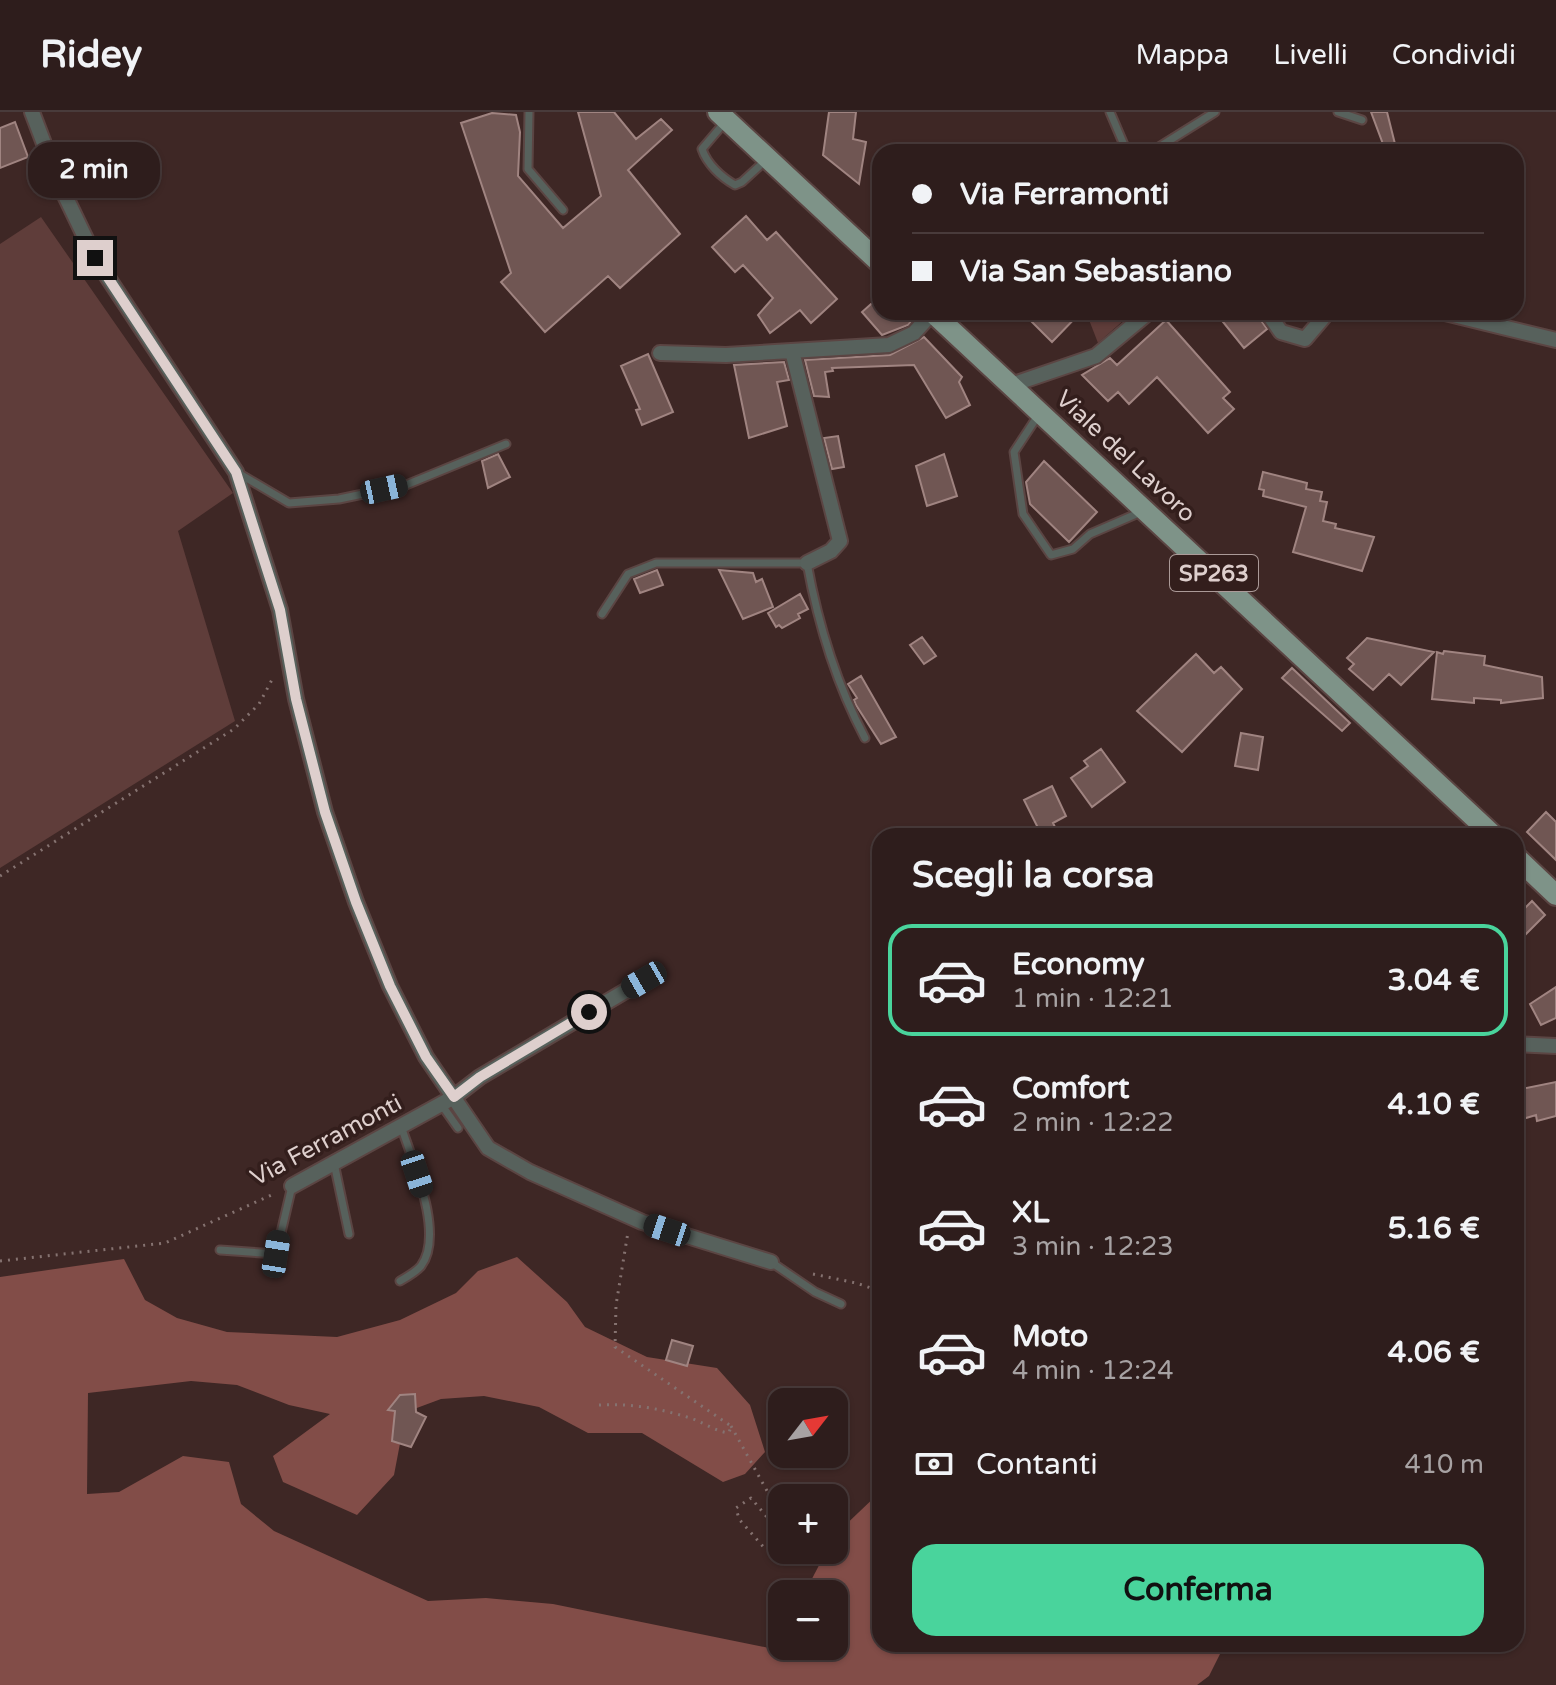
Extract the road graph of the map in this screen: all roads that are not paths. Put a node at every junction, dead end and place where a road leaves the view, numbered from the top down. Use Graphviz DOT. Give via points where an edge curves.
graph roads {
  1 [pos="32,112"];
  2 [pos="529,112"];
  3 [pos="1110,112"];
  4 [pos="1215,112"];
  5 [pos="1338,112"];
  6 [pos="722,116"];
  7 [pos="1362,120"];
  8 [pos="1124,144"];
  9 [pos="1164,144"];
  10 [pos="768,158"];
  11 [pos="563,210"];
  12 [pos="872,256"];
  13 [pos="925,320"];
  14 [pos="941,320"];
  15 [pos="1139,320"];
  16 [pos="1273,320"];
  17 [pos="1321,320"];
  18 [pos="1474,320"];
  19 [pos="1556,340"];
  20 [pos="792,351"];
  21 [pos="660,353"];
  22 [pos="1011,385"];
  23 [pos="1040,412"];
  24 [pos="506,444"];
  25 [pos="236,472"];
  26 [pos="1146,510"];
  27 [pos="807,563"];
  28 [pos="602,614"];
  29 [pos="865,738"];
  30 [pos="1485,828"];
  31 [pos="1524,867"];
  32 [pos="1556,895"];
  33 [pos="644,980"];
  34 [pos="1524,1044"];
  35 [pos="1556,1046"];
  36 [pos="448,1100"];
  37 [pos="401,1126"];
  38 [pos="458,1128"];
  39 [pos="334,1163"];
  40 [pos="292,1186"];
  41 [pos="349,1234"];
  42 [pos="220,1250"];
  43 [pos="771,1262"];
  44 [pos="400,1281"];
  45 [pos="841,1304"];
  1 -- 25 [label="street" via="95,258"];
  2 -- 11 [label="lane" via="528,169"];
  3 -- 8 [label="lane"];
  4 -- 9 [label="lane"];
  5 -- 7 [label="lane"];
  6 -- 10 [label="main road"];
  6 -- 10 [label="lane" via="702,149 726,180 742,182"];
  10 -- 12 [label="main road"];
  13 -- 20 [label="street" via="914,333 889,345"];
  14 -- 22 [label="main road, Viale del Lavoro / SP263"];
  15 -- 22 [label="street" via="1096,356"];
  16 -- 17 [label="street" via="1281,332 1305,339"];
  18 -- 19 [label="street"];
  20 -- 21 [label="street"];
  20 -- 27 [label="street" via="840,541"];
  22 -- 23 [label="main road, Viale del Lavoro / SP263"];
  23 -- 26 [label="main road, Viale del Lavoro / SP263"];
  23 -- 26 [label="lane" via="1014,452 1023,514 1051,555"];
  24 -- 25 [label="lane" via="406,485 339,499 289,503"];
  25 -- 36 [label="street" via="280,610 325,812 356,902"];
  26 -- 30 [label="main road, Viale del Lavoro / SP263"];
  27 -- 28 [label="lane" via="656,563 628,574"];
  27 -- 29 [label="lane" via="816,613 844,699"];
  31 -- 32 [label="main road"];
  33 -- 36 [label="street, Via Ferramonti"];
  34 -- 35 [label="street"];
  36 -- 37 [label="street, Via Ferramonti"];
  36 -- 38 [label="lane"];
  36 -- 43 [label="street" via="488,1148 530,1172 631,1217"];
  37 -- 39 [label="street, Via Ferramonti"];
  37 -- 44 [label="lane" via="425,1198 431,1245 420,1267"];
  39 -- 40 [label="street, Via Ferramonti"];
  39 -- 41 [label="lane"];
  40 -- 42 [label="lane" via="276,1254"];
  43 -- 45 [label="lane"];
}
